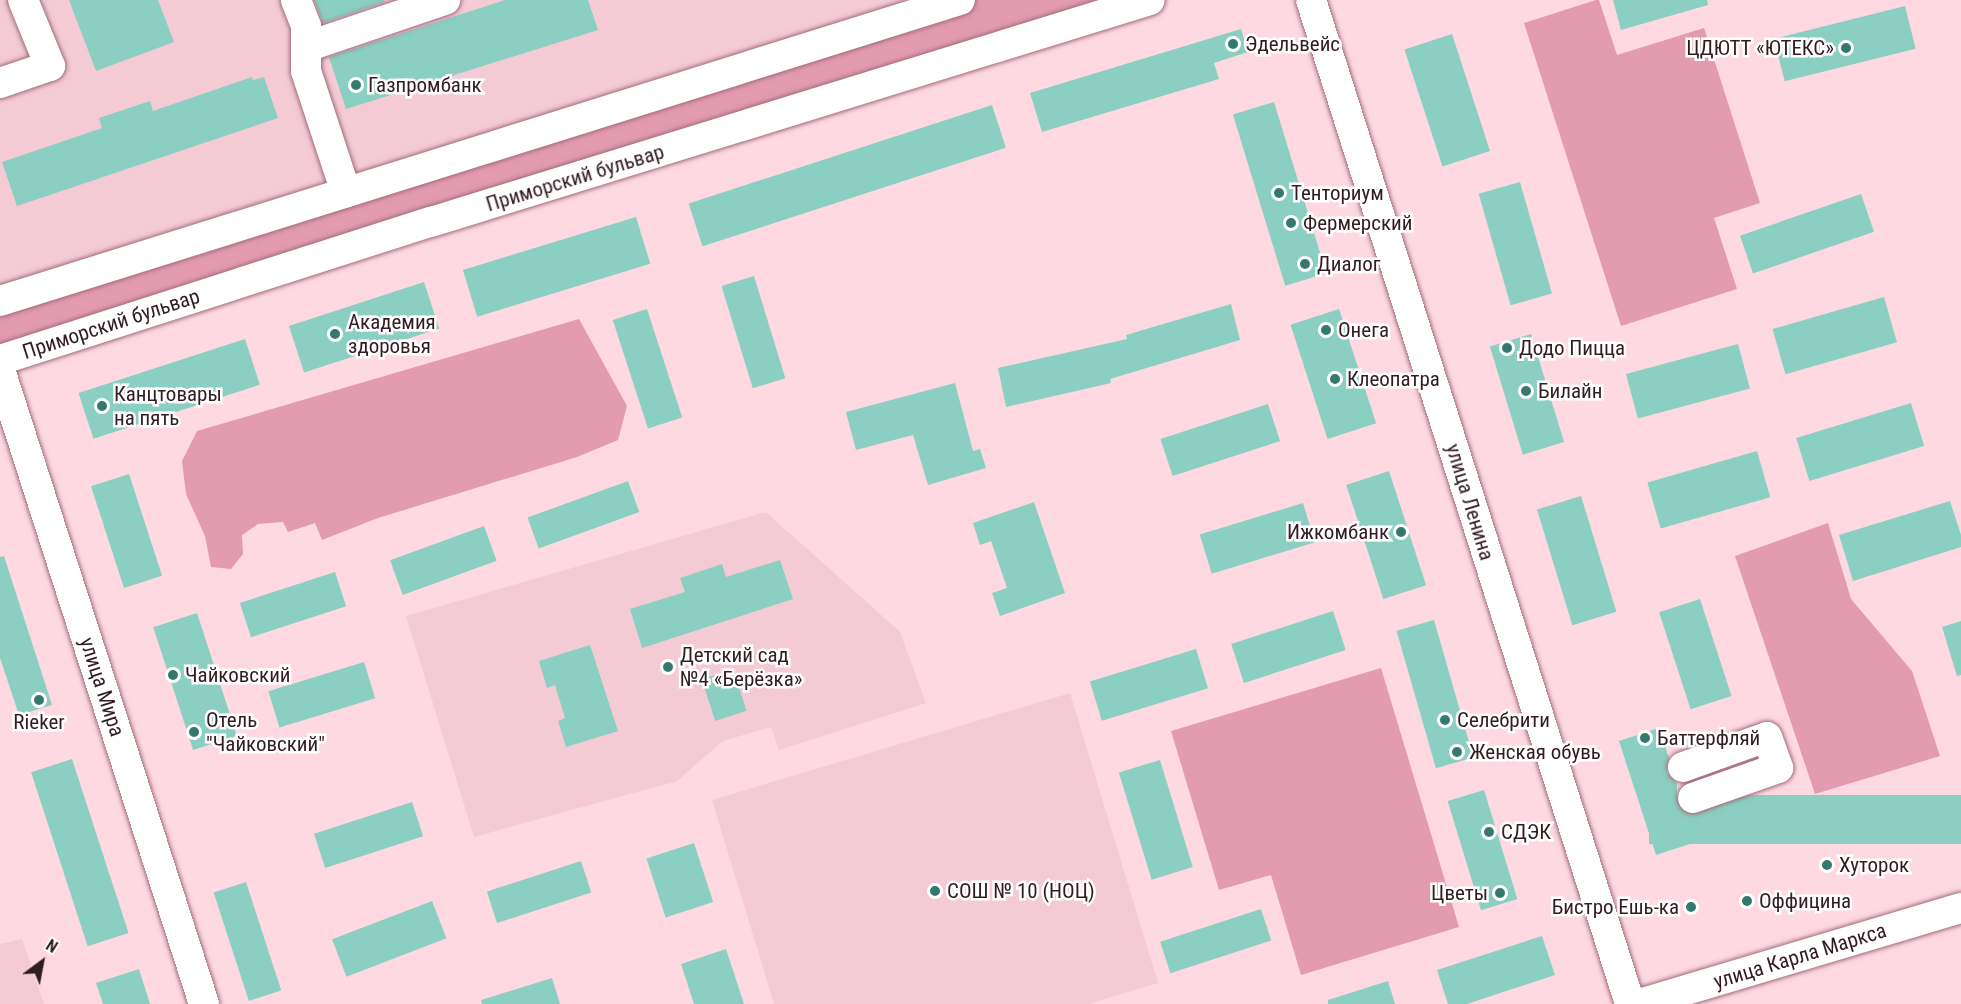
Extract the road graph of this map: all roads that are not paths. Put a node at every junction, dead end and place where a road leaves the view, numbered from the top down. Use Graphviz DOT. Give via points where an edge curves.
graph roads {
  1 [pos="23,0"];
  2 [pos="296,0"];
  3 [pos="445,0"];
  4 [pos="960,0"];
  5 [pos="1150,0"];
  6 [pos="1311,0"];
  7 [pos="379,11"];
  8 [pos="306,47"];
  9 [pos="0,83"];
  10 [pos="346,193"];
  11 [pos="0,301"];
  12 [pos="0,360"];
  13 [pos="0,370"];
  14 [pos="1683,767"];
  15 [pos="1693,798"];
  16 [pos="1961,908"];
  17 [pos="204,1004"];
  18 [pos="1630,1004"];
  19 [pos="1640,1004"];
  1 -- 9 [label="street" via="50,66"];
  2 -- 8 [label="street" via="306,26"];
  3 -- 7 [label="street"];
  4 -- 10 [label="street"];
  5 -- 12 [label="street, Приморский бульвар"];
  6 -- 18 [label="street, улица Ленина"];
  7 -- 8 [label="street"];
  8 -- 10 [label="street" via="306,72"];
  10 -- 11 [label="street"];
  13 -- 17 [label="street, улица Мира"];
  14 -- 15 [label="street" via="1767,738 1778,768"];
  16 -- 19 [label="street, улица Карла Маркса"];
}
